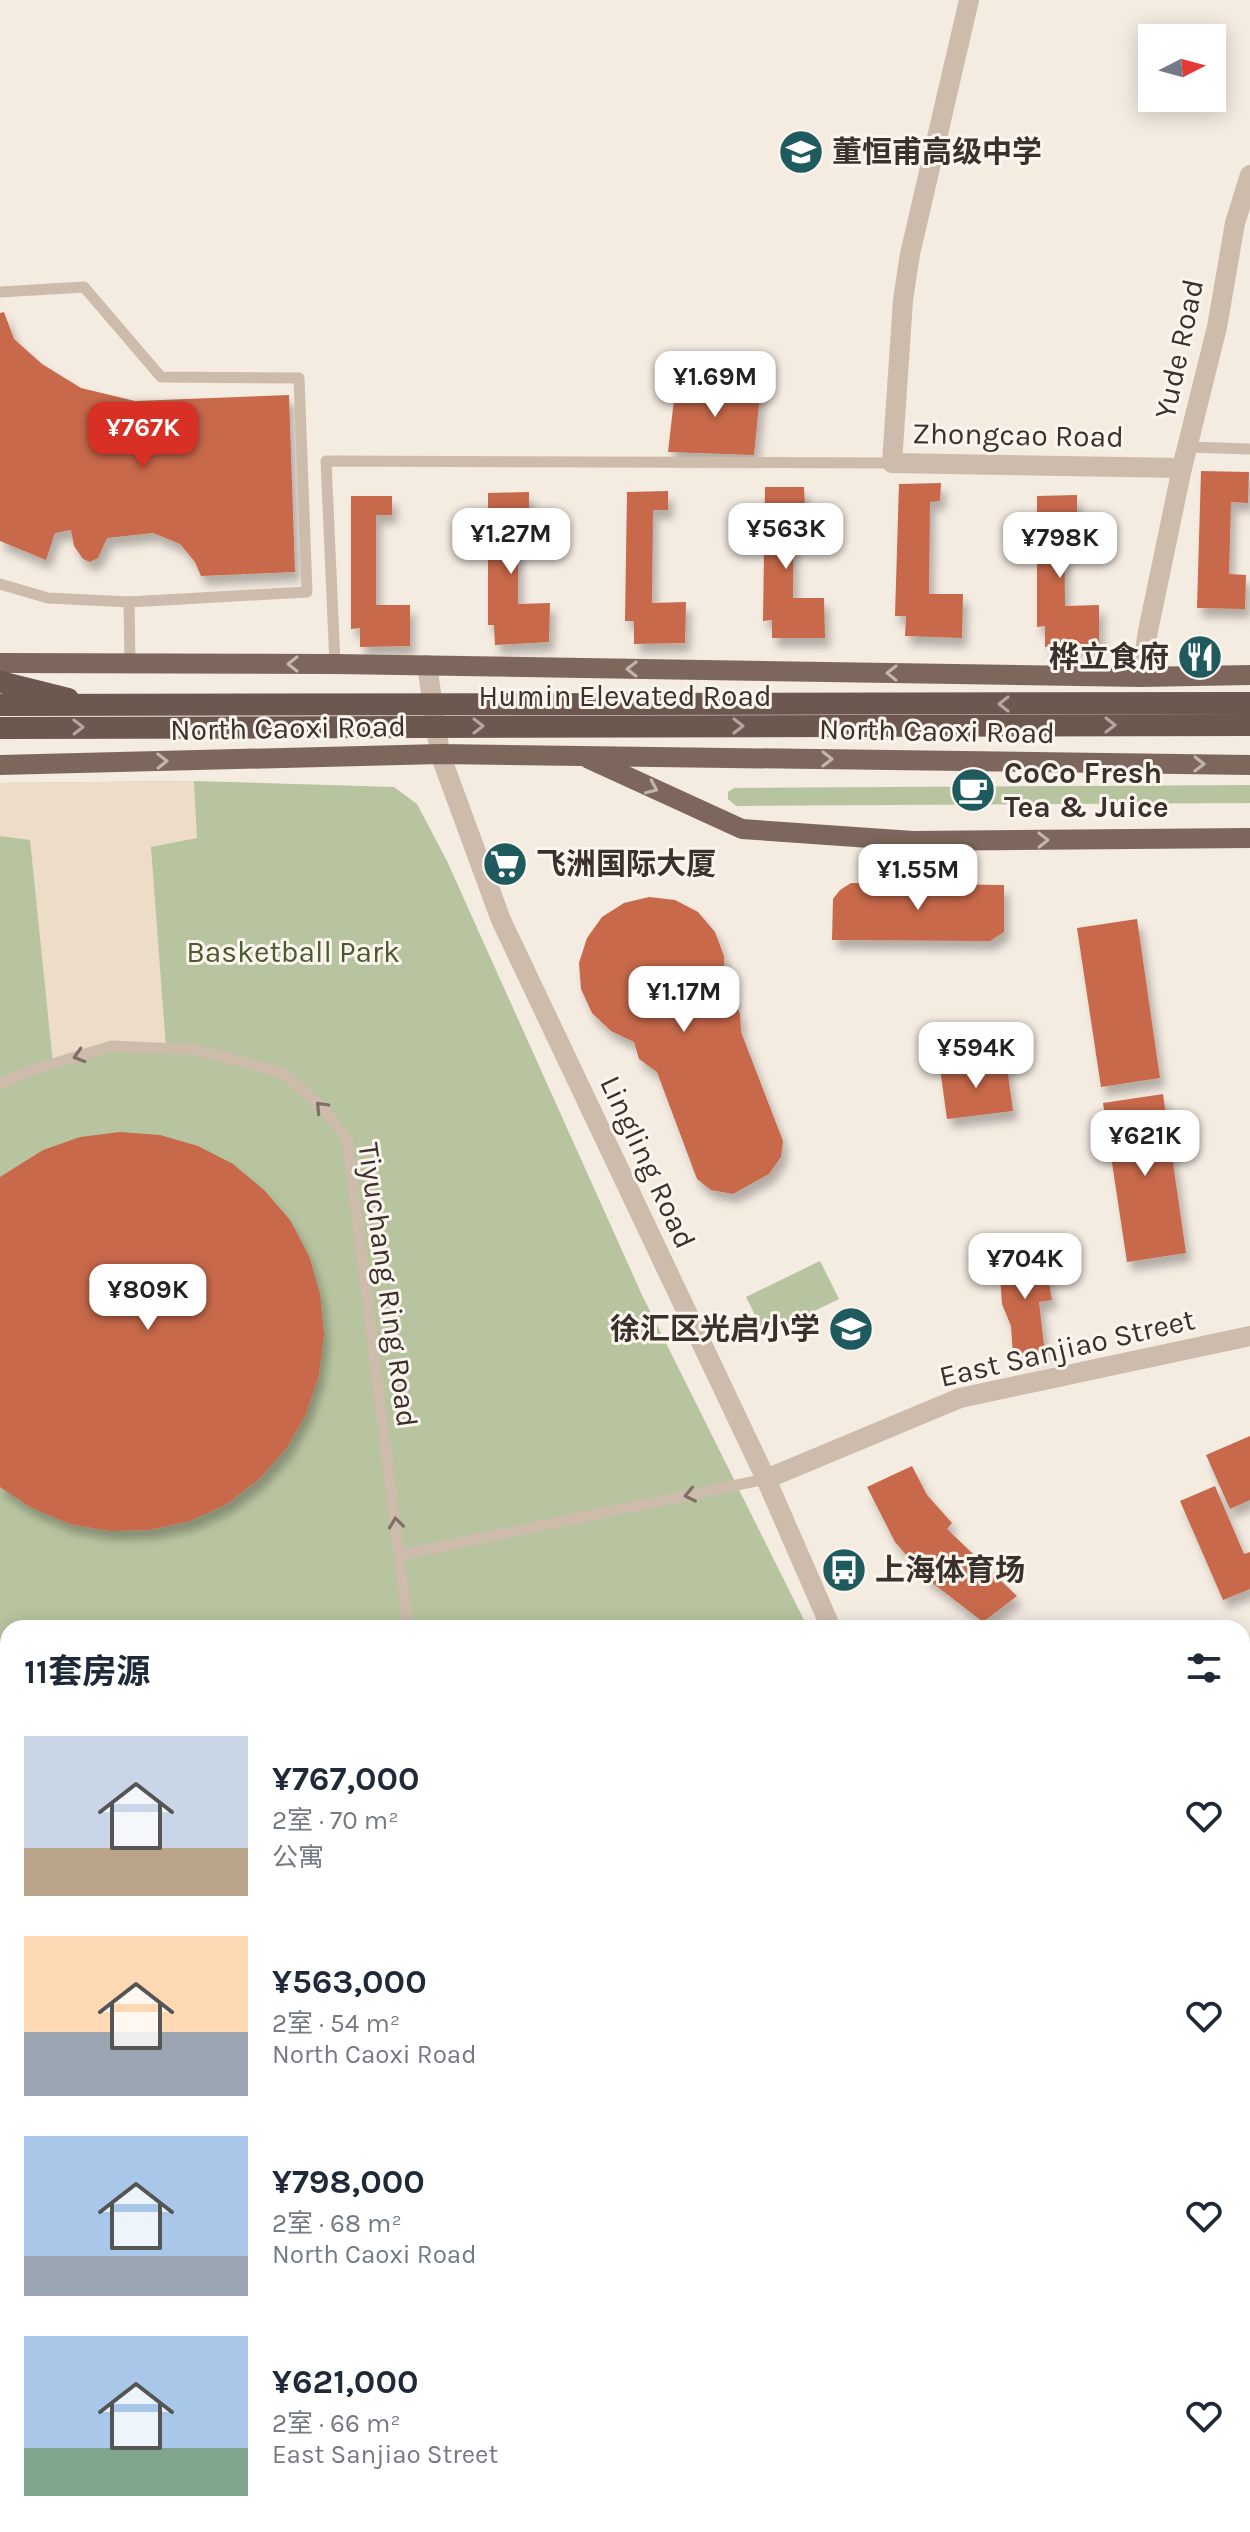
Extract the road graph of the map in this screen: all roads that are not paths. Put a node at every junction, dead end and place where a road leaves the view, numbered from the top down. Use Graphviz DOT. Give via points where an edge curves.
graph roads {
  1 [pos="969,0"];
  2 [pos="1250,175"];
  3 [pos="0,292"];
  4 [pos="1188,447"];
  5 [pos="1250,449"];
  6 [pos="892,463"];
  7 [pos="1182,468"];
  8 [pos="0,584"];
  9 [pos="129,602"];
  10 [pos="0,663"];
  11 [pos="130,663"];
  12 [pos="335,664"];
  13 [pos="427,665"];
  14 [pos="1250,675"];
  15 [pos="1141,677"];
  16 [pos="0,682"];
  17 [pos="1250,703"];
  18 [pos="0,705"];
  19 [pos="105,705"];
  20 [pos="1250,725"];
  21 [pos="0,728"];
  22 [pos="440,754"];
  23 [pos="581,756"];
  24 [pos="0,765"];
  25 [pos="1250,765"];
  26 [pos="1250,838"];
  27 [pos="0,1084"];
  28 [pos="1250,1336"];
  29 [pos="766,1479"];
  30 [pos="400,1555"];
  31 [pos="407,1620"];
  32 [pos="828,1620"];
  1 -- 6 [label="street, Zhongcao Road" via="910,254"];
  2 -- 4 [label="street, Yude Road"];
  3 -- 9 [label="lane" via="84,287 161,377 299,378 307,592"];
  4 -- 5 [label="lane"];
  4 -- 7 [label="street, Yude Road"];
  6 -- 7 [label="street, Zhongcao Road"];
  6 -- 12 [label="lane" via="326,461"];
  7 -- 15 [label="street, Yude Road"];
  8 -- 9 [label="lane" via="48,598"];
  9 -- 11 [label="lane"];
  10 -- 11 [label="main road, North Caoxi Road"];
  12 -- 11 [label="main road, North Caoxi Road, one-way"];
  12 -- 13 [label="main road, North Caoxi Road"];
  15 -- 13 [label="main road, North Caoxi Road, one-way"];
  13 -- 22 [label="street, Lingling Road"];
  14 -- 15 [label="main road, North Caoxi Road"];
  16 -- 19 [label="highway, bridge"];
  17 -- 19 [label="highway, one-way, bridge"];
  18 -- 19 [label="highway, bridge"];
  21 -- 20 [label="highway, Humin Elevated Road, one-way, bridge"];
  22 -- 23 [label="main road, North Caoxi Road"];
  24 -- 22 [label="main road, North Caoxi Road, one-way"];
  22 -- 29 [label="street, Lingling Road" via="501,920"];
  23 -- 25 [label="main road, North Caoxi Road, one-way"];
  23 -- 26 [label="main road, one-way" via="742,829 913,841"];
  30 -- 27 [label="lane, Tiyuchang Ring Road, one-way" via="347,1139 323,1108 283,1073 198,1050 112,1046"];
  28 -- 29 [label="street, East Sanjiao Street" via="960,1398"];
  29 -- 30 [label="lane, one-way"];
  29 -- 32 [label="street, Lingling Road"];
  30 -- 31 [label="lane, Tiyuchang Ring Road"];
}
